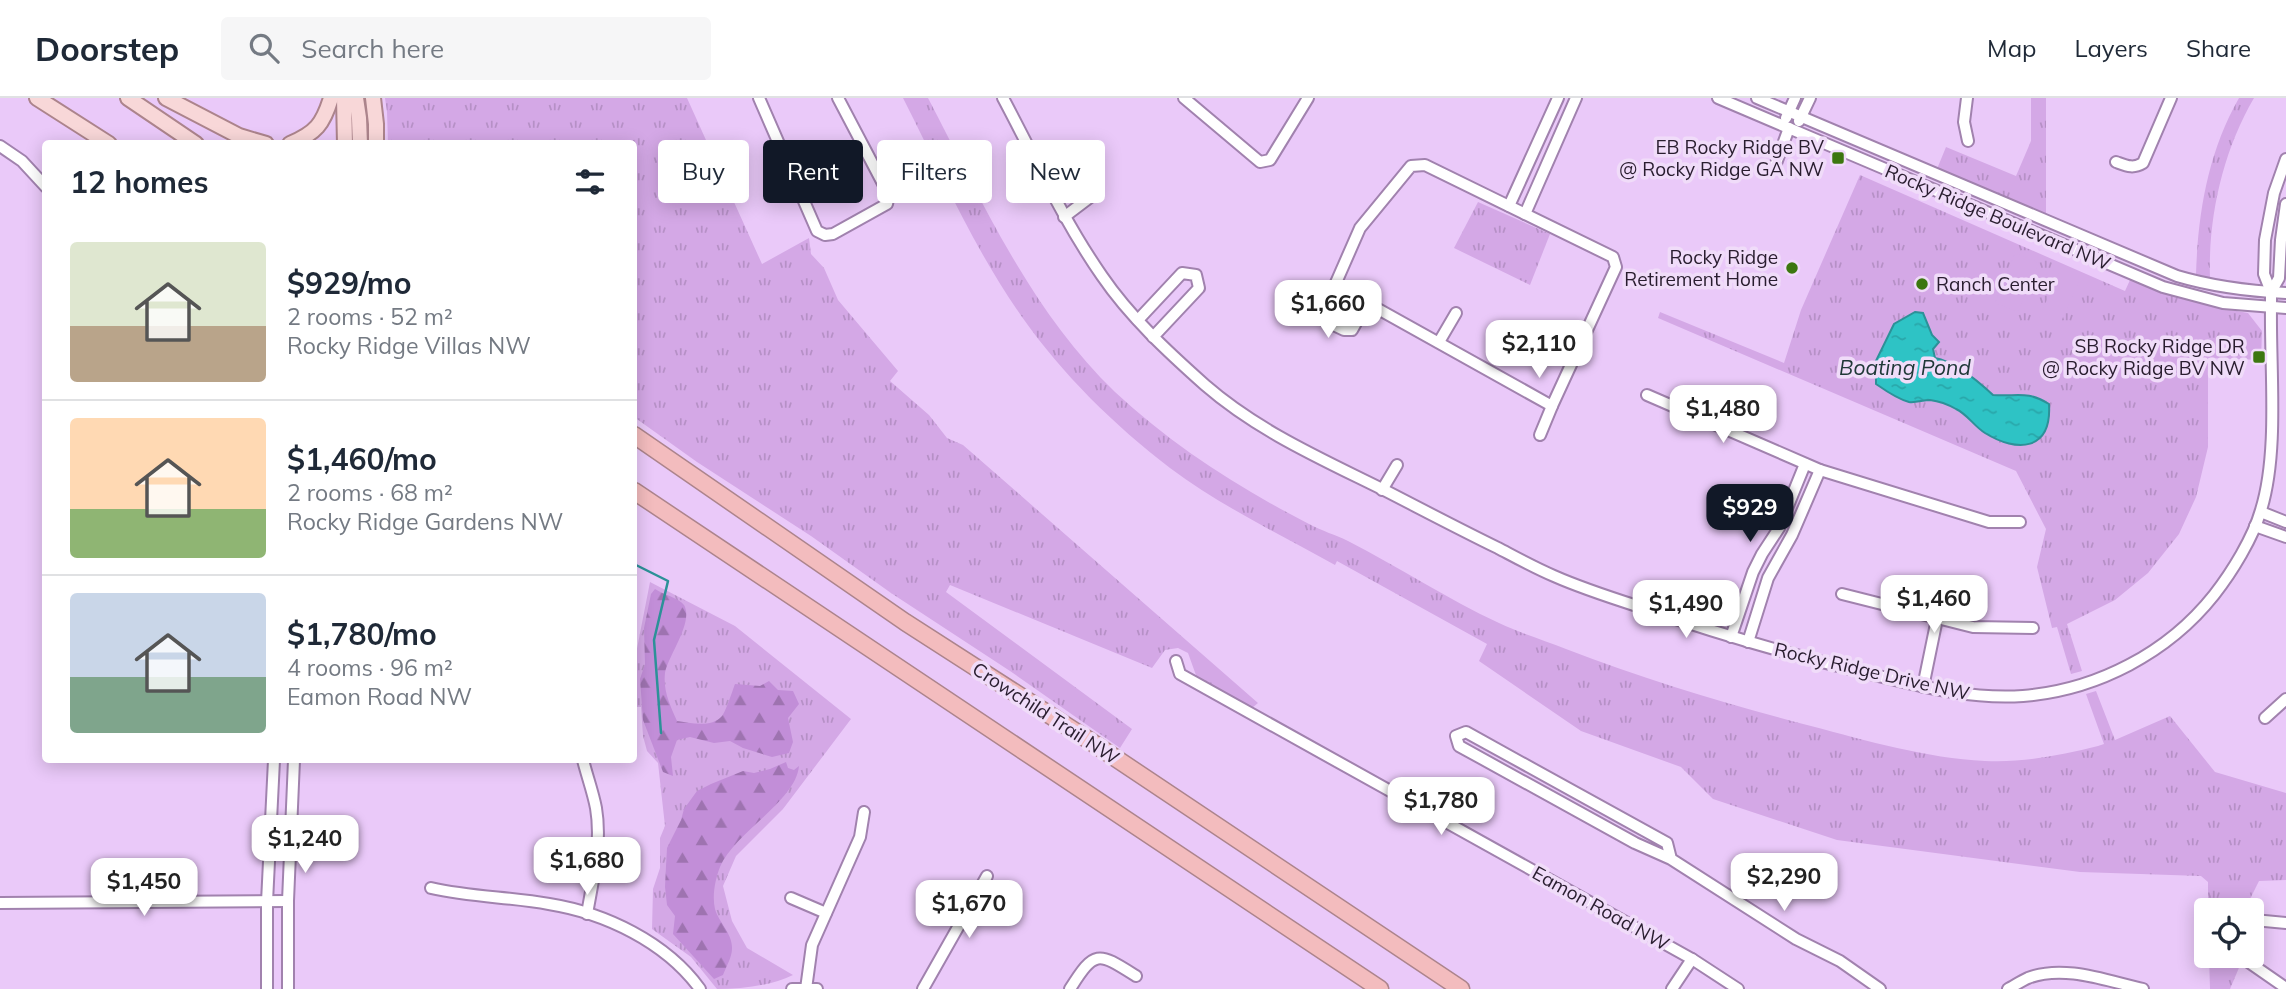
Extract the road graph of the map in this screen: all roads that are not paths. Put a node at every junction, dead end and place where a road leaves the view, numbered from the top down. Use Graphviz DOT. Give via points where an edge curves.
graph roads {
  1 [pos="37,98"];
  2 [pos="128,98"];
  3 [pos="166,98"];
  4 [pos="331,98"];
  5 [pos="344,98"];
  6 [pos="356,98"];
  7 [pos="373,98"];
  8 [pos="759,98"];
  9 [pos="838,98"];
  10 [pos="1003,98"];
  11 [pos="1184,98"];
  12 [pos="1308,98"];
  13 [pos="1558,98"];
  14 [pos="1576,98"];
  15 [pos="1718,98"];
  16 [pos="1757,98"];
  17 [pos="1795,98"];
  18 [pos="1810,98"];
  19 [pos="1967,98"];
  20 [pos="2171,98"];
  21 [pos="1788,111"];
  22 [pos="61,114"];
  23 [pos="1801,117"];
  24 [pos="1789,128"];
  25 [pos="90,140"];
  26 [pos="103,140"];
  27 [pos="190,140"];
  28 [pos="252,140"];
  29 [pos="298,140"];
  30 [pos="345,140"];
  31 [pos="360,140"];
  32 [pos="376,140"];
  33 [pos="1025,140"];
  34 [pos="1968,141"];
  35 [pos="0,146"];
  36 [pos="2116,162"];
  37 [pos="2285,162"];
  38 [pos="1775,166"];
  39 [pos="42,183"];
  40 [pos="1057,203"];
  41 [pos="1083,203"];
  42 [pos="2286,204"];
  43 [pos="1508,206"];
  44 [pos="1525,214"];
  45 [pos="1065,217"];
  46 [pos="1335,285"];
  47 [pos="2271,292"];
  48 [pos="2286,293"];
  49 [pos="1367,303"];
  50 [pos="2271,308"];
  51 [pos="2286,308"];
  52 [pos="1456,313"];
  53 [pos="1138,320"];
  54 [pos="1153,337"];
  55 [pos="1439,342"];
  56 [pos="1647,395"];
  57 [pos="1552,406"];
  58 [pos="1540,435"];
  59 [pos="637,437"];
  60 [pos="1396,465"];
  61 [pos="1812,467"];
  62 [pos="1382,489"];
  63 [pos="637,493"];
  64 [pos="637,504"];
  65 [pos="2261,512"];
  66 [pos="2286,522"];
  67 [pos="2020,523"];
  68 [pos="2255,526"];
  69 [pos="1779,528"];
  70 [pos="1792,535"];
  71 [pos="2286,537"];
  72 [pos="721,551"];
  73 [pos="1753,572"];
  74 [pos="1768,578"];
  75 [pos="1842,594"];
  76 [pos="1937,619"];
  77 [pos="2034,628"];
  78 [pos="1731,637"];
  79 [pos="1748,642"];
  80 [pos="1177,661"];
  81 [pos="1923,687"];
  82 [pos="2286,699"];
  83 [pos="2265,718"];
  84 [pos="274,763"];
  85 [pos="294,763"];
  86 [pos="584,763"];
  87 [pos="864,812"];
  88 [pos="1671,859"];
  89 [pos="987,876"];
  90 [pos="431,888"];
  91 [pos="791,898"];
  92 [pos="288,901"];
  93 [pos="267,902"];
  94 [pos="0,904"];
  95 [pos="826,913"];
  96 [pos="587,914"];
  97 [pos="2264,921"];
  98 [pos="2286,923"];
  99 [pos="1692,958"];
  100 [pos="2257,968"];
  101 [pos="1136,976"];
  102 [pos="2286,988"];
  103 [pos="267,989"];
  104 [pos="288,989"];
  105 [pos="700,989"];
  106 [pos="792,989"];
  107 [pos="806,989"];
  108 [pos="817,989"];
  109 [pos="923,989"];
  110 [pos="1070,989"];
  111 [pos="1380,989"];
  112 [pos="1461,989"];
  113 [pos="1672,989"];
  114 [pos="1738,989"];
  115 [pos="1880,989"];
  116 [pos="2008,989"];
  117 [pos="2143,989"];
  1 -- 22 [label="main road"];
  2 -- 27 [label="main road"];
  3 -- 28 [label="main road"];
  4 -- 29 [label="main road" via="324,119"];
  5 -- 30 [label="main road"];
  6 -- 31 [label="main road"];
  7 -- 32 [label="main road"];
  8 -- 9 [label="street" via="817,231 825,234 887,204 889,195"];
  10 -- 33 [label="street, Rocky Ridge Drive NW"];
  11 -- 12 [label="street" via="1260,162 1270,160"];
  13 -- 43 [label="street"];
  14 -- 44 [label="street"];
  15 -- 24 [label="street, Rocky Ridge Boulevard NW"];
  16 -- 21 [label="street, Rocky Ridge Boulevard NW"];
  17 -- 21 [label="street"];
  18 -- 23 [label="street"];
  19 -- 34 [label="street" via="1964,122"];
  20 -- 36 [label="street" via="2143,163 2130,167"];
  21 -- 23 [label="street, Rocky Ridge Boulevard NW"];
  21 -- 24 [label="street"];
  22 -- 25 [label="main road"];
  22 -- 26 [label="main road"];
  23 -- 24 [label="street"];
  23 -- 47 [label="street, Rocky Ridge Boulevard NW" via="2177,276 2212,286"];
  24 -- 38 [label="street"];
  24 -- 50 [label="street, Rocky Ridge Boulevard NW" via="2163,287 2222,303"];
  35 -- 39 [label="street"];
  37 -- 47 [label="street, Rocky Ridge Drive NW" via="2265,240 2264,274"];
  40 -- 45 [label="street, Rocky Ridge Drive NW"];
  41 -- 45 [label="street"];
  42 -- 47 [label="street, Rocky Ridge Drive NW" via="2279,278"];
  43 -- 44 [label="street"];
  43 -- 46 [label="street" via="1426,165 1411,166 1360,228"];
  44 -- 57 [label="street" via="1613,257 1616,267"];
  45 -- 53 [label="street, Rocky Ridge Drive NW" via="1103,278"];
  46 -- 49 [label="street"];
  46 -- 49 [label="street" via="1323,314 1325,321 1352,330"];
  47 -- 48 [label="street, Rocky Ridge Boulevard NW"];
  47 -- 50 [label="street, Rocky Ridge Drive NW"];
  49 -- 55 [label="street"];
  50 -- 51 [label="street, Rocky Ridge Boulevard NW"];
  50 -- 65 [label="street, Rocky Ridge Drive NW" via="2271,445"];
  52 -- 55 [label="street"];
  53 -- 54 [label="street, Rocky Ridge Drive NW"];
  53 -- 54 [label="street" via="1182,273 1196,275 1199,288"];
  54 -- 62 [label="street, Rocky Ridge Drive NW" via="1248,418"];
  55 -- 57 [label="street"];
  56 -- 61 [label="street"];
  57 -- 58 [label="street"];
  59 -- 112 [label="highway, Crowchild Trail NW" via="905,622"];
  60 -- 62 [label="street"];
  61 -- 67 [label="street" via="1989,522"];
  61 -- 69 [label="street"];
  61 -- 70 [label="street"];
  62 -- 78 [label="street, Rocky Ridge Drive NW" via="1552,576"];
  63 -- 72 [label="highway"];
  64 -- 72 [label="highway" via="701,544"];
  65 -- 66 [label="street"];
  65 -- 68 [label="street, Rocky Ridge Drive NW"];
  68 -- 71 [label="street"];
  68 -- 81 [label="street, Rocky Ridge Drive NW" via="2231,571 2204,606 2164,643 2116,671 2082,685 2028,696 1973,696"];
  69 -- 70 [label="street"];
  69 -- 73 [label="street"];
  70 -- 74 [label="street"];
  72 -- 111 [label="highway"];
  73 -- 74 [label="street"];
  73 -- 78 [label="street"];
  74 -- 79 [label="street"];
  75 -- 76 [label="street"];
  76 -- 77 [label="street" via="1973,627"];
  76 -- 81 [label="street"];
  78 -- 79 [label="street, Rocky Ridge Drive NW"];
  79 -- 81 [label="street, Rocky Ridge Drive NW"];
  80 -- 99 [label="street, Eamon Road NW" via="1180,674"];
  82 -- 83 [label="street"];
  84 -- 93 [label="street"];
  85 -- 92 [label="street"];
  86 -- 96 [label="street" via="598,824"];
  87 -- 95 [label="street" via="860,837"];
  88 -- 88 [label="street" via="1667,843 1466,732 1456,737 1459,746"];
  88 -- 115 [label="street"];
  89 -- 109 [label="street"];
  90 -- 96 [label="street" via="551,904"];
  91 -- 95 [label="street"];
  92 -- 93 [label="street"];
  92 -- 104 [label="street"];
  93 -- 94 [label="street"];
  93 -- 103 [label="street"];
  95 -- 107 [label="street" via="812,945"];
  96 -- 105 [label="street" via="629,930 665,952"];
  97 -- 98 [label="street"];
  99 -- 113 [label="street"];
  99 -- 114 [label="street, Eamon Road NW"];
  100 -- 102 [label="street"];
  101 -- 110 [label="street" via="1110,960 1095,958"];
  106 -- 107 [label="street"];
  107 -- 108 [label="street"];
  116 -- 117 [label="street" via="2054,973 2080,974"];
}
